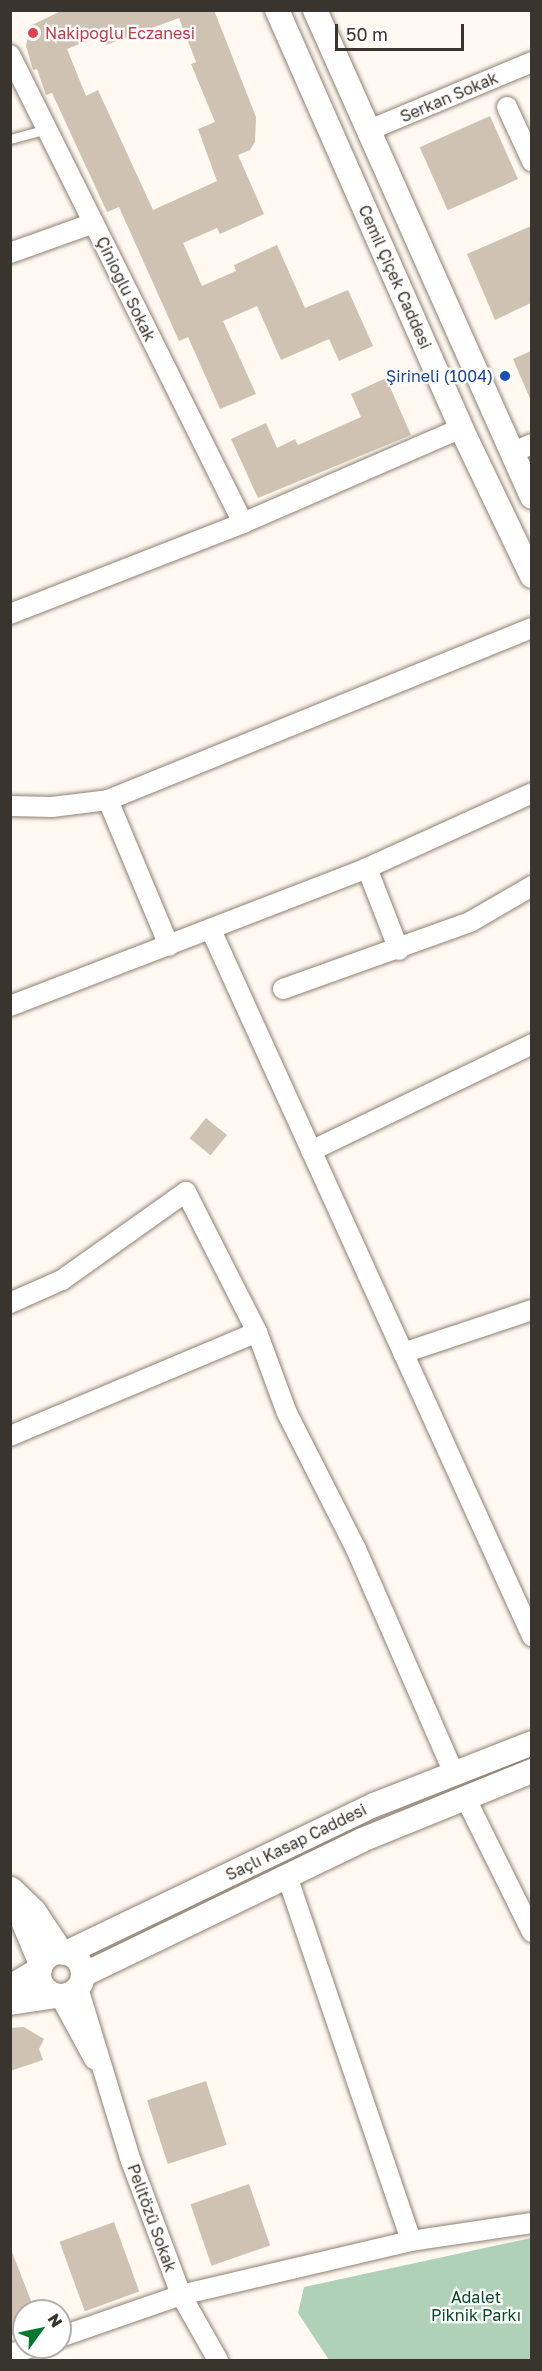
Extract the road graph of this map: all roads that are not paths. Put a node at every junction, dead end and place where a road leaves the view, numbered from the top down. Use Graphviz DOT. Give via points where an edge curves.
graph roads {
  1 [pos="277,10"];
  2 [pos="315,10"];
  3 [pos="10,55"];
  4 [pos="531,62"];
  5 [pos="507,107"];
  6 [pos="47,129"];
  7 [pos="368,131"];
  8 [pos="10,139"];
  9 [pos="531,161"];
  10 [pos="94,223"];
  11 [pos="10,254"];
  12 [pos="461,428"];
  13 [pos="521,449"];
  14 [pos="531,497"];
  15 [pos="243,523"];
  16 [pos="531,576"];
  17 [pos="10,614"];
  18 [pos="531,628"];
  19 [pos="531,793"];
  20 [pos="108,800"];
  21 [pos="10,806"];
  22 [pos="367,868"];
  23 [pos="531,886"];
  24 [pos="211,930"];
  25 [pos="169,946"];
  26 [pos="399,950"];
  27 [pos="283,989"];
  28 [pos="10,1006"];
  29 [pos="531,1044"];
  30 [pos="311,1151"];
  31 [pos="10,1303"];
  32 [pos="531,1310"];
  33 [pos="257,1332"];
  34 [pos="403,1353"];
  35 [pos="10,1436"];
  36 [pos="531,1635"];
  37 [pos="531,1743"];
  38 [pos="453,1771"];
  39 [pos="531,1771"];
  40 [pos="465,1797"];
  41 [pos="287,1876"];
  42 [pos="531,1932"];
  43 [pos="52,1960"];
  44 [pos="10,1987"];
  45 [pos="69,1989"];
  46 [pos="10,2003"];
  47 [pos="531,2223"];
  48 [pos="411,2241"];
  49 [pos="181,2295"];
  50 [pos="72,2333"];
  51 [pos="218,2361"];
  1 -- 12 [label="street, Cemil Çiçek Caddesi"];
  2 -- 7 [label="street, Cemil Çiçek Caddesi"];
  3 -- 6 [label="street, Çinioğlu Sokak"];
  4 -- 7 [label="street, Serkan Sokak"];
  5 -- 9 [label="street"];
  6 -- 8 [label="lane"];
  6 -- 10 [label="street, Çinioğlu Sokak"];
  7 -- 13 [label="street, Cemil Çiçek Caddesi"];
  10 -- 11 [label="street"];
  10 -- 15 [label="street, Çinioğlu Sokak"];
  12 -- 15 [label="street"];
  12 -- 16 [label="street, Cemil Çiçek Caddesi"];
  13 -- 14 [label="street, Cemil Çiçek Caddesi"];
  15 -- 17 [label="street"];
  18 -- 20 [label="street"];
  19 -- 22 [label="street"];
  20 -- 21 [label="street" via="52,807"];
  20 -- 25 [label="street"];
  22 -- 24 [label="street"];
  22 -- 26 [label="street"];
  23 -- 26 [label="street" via="470,922"];
  24 -- 25 [label="street"];
  24 -- 30 [label="street"];
  25 -- 28 [label="street"];
  26 -- 27 [label="street"];
  29 -- 30 [label="street"];
  30 -- 34 [label="street"];
  31 -- 33 [label="street" via="62,1280 186,1192"];
  32 -- 34 [label="street"];
  33 -- 35 [label="street"];
  33 -- 38 [label="street" via="287,1413 357,1549"];
  34 -- 36 [label="street"];
  37 -- 38 [label="street, Saçlı Kasap Caddesi"];
  38 -- 43 [label="street, Saçlı Kasap Caddesi"];
  39 -- 40 [label="street, Saçlı Kasap Caddesi"];
  40 -- 41 [label="street, Saçlı Kasap Caddesi"];
  40 -- 42 [label="street"];
  41 -- 45 [label="street, Saçlı Kasap Caddesi"];
  41 -- 48 [label="street"];
  43 -- 44 [label="street, Saçlı Kasap Caddesi"];
  43 -- 45 [label="street" via="78,1961"];
  43 -- 45 [label="street" via="43,1988"];
  45 -- 46 [label="street, Saçlı Kasap Caddesi"];
  45 -- 49 [label="street, Pelitözü Sokak"];
  47 -- 48 [label="street"];
  48 -- 49 [label="street"];
  49 -- 50 [label="street"];
  49 -- 51 [label="street, Pelitözü Sokak"];
}
